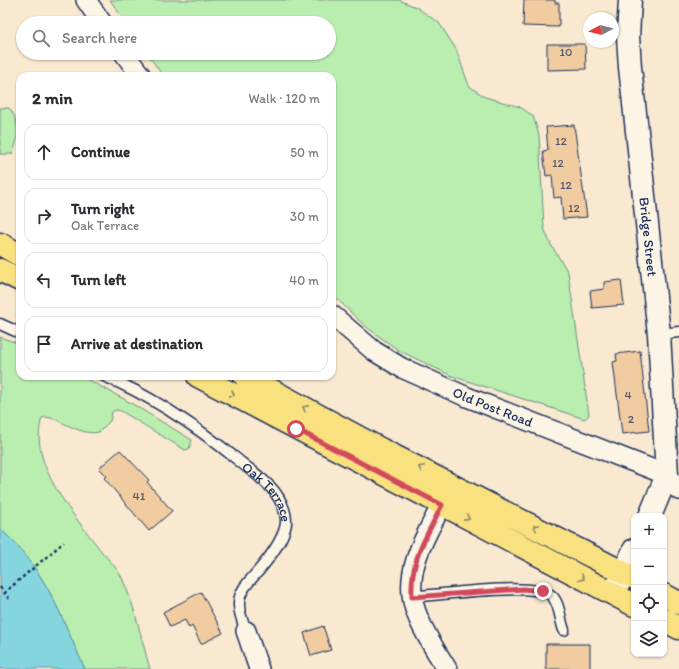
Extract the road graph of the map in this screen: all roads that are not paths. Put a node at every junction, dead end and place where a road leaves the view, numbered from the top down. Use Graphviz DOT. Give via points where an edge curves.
graph roads {
  1 [pos="86,0"];
  2 [pos="630,0"];
  3 [pos="97,16"];
  4 [pos="129,60"];
  5 [pos="138,72"];
  6 [pos="0,244"];
  7 [pos="16,253"];
  8 [pos="0,270"];
  9 [pos="16,278"];
  10 [pos="336,318"];
  11 [pos="0,324"];
  12 [pos="16,331"];
  13 [pos="669,333"];
  14 [pos="113,380"];
  15 [pos="206,380"];
  16 [pos="252,380"];
  17 [pos="673,482"];
  18 [pos="453,484"];
  19 [pos="442,505"];
  20 [pos="652,513"];
  21 [pos="631,562"];
  22 [pos="628,575"];
  23 [pos="614,594"];
  24 [pos="412,597"];
  25 [pos="667,597"];
  26 [pos="631,603"];
  27 [pos="679,603"];
  28 [pos="666,621"];
  29 [pos="679,628"];
  30 [pos="564,630"];
  31 [pos="246,631"];
  32 [pos="259,669"];
  33 [pos="447,669"];
  1 -- 3 [label="street"];
  2 -- 13 [label="street, Bridge Street" via="630,67"];
  4 -- 5 [label="street"];
  6 -- 7 [label="main road"];
  8 -- 9 [label="main road"];
  10 -- 17 [label="street, Old Post Road" via="374,351 402,368"];
  11 -- 12 [label="lane"];
  13 -- 17 [label="street, Bridge Street"];
  14 -- 31 [label="lane, Oak Terrace" via="160,405 223,448 262,479 275,492 282,504 286,526 281,539 240,596 238,604"];
  15 -- 19 [label="main road, one-way"];
  18 -- 16 [label="main road, one-way" via="382,450"];
  17 -- 20 [label="street, Bridge Street"];
  18 -- 19 [label="street"];
  22 -- 18 [label="main road, one-way"];
  19 -- 23 [label="main road, one-way"];
  19 -- 24 [label="street" via="414,565"];
  21 -- 22 [label="street"];
  22 -- 23 [label="street"];
  23 -- 26 [label="main road"];
  24 -- 30 [label="lane" via="523,589 543,591 552,596 557,605"];
  24 -- 33 [label="street" via="419,620"];
  25 -- 27 [label="main road"];
  28 -- 29 [label="main road"];
  31 -- 32 [label="street, Oak Terrace"];
}
